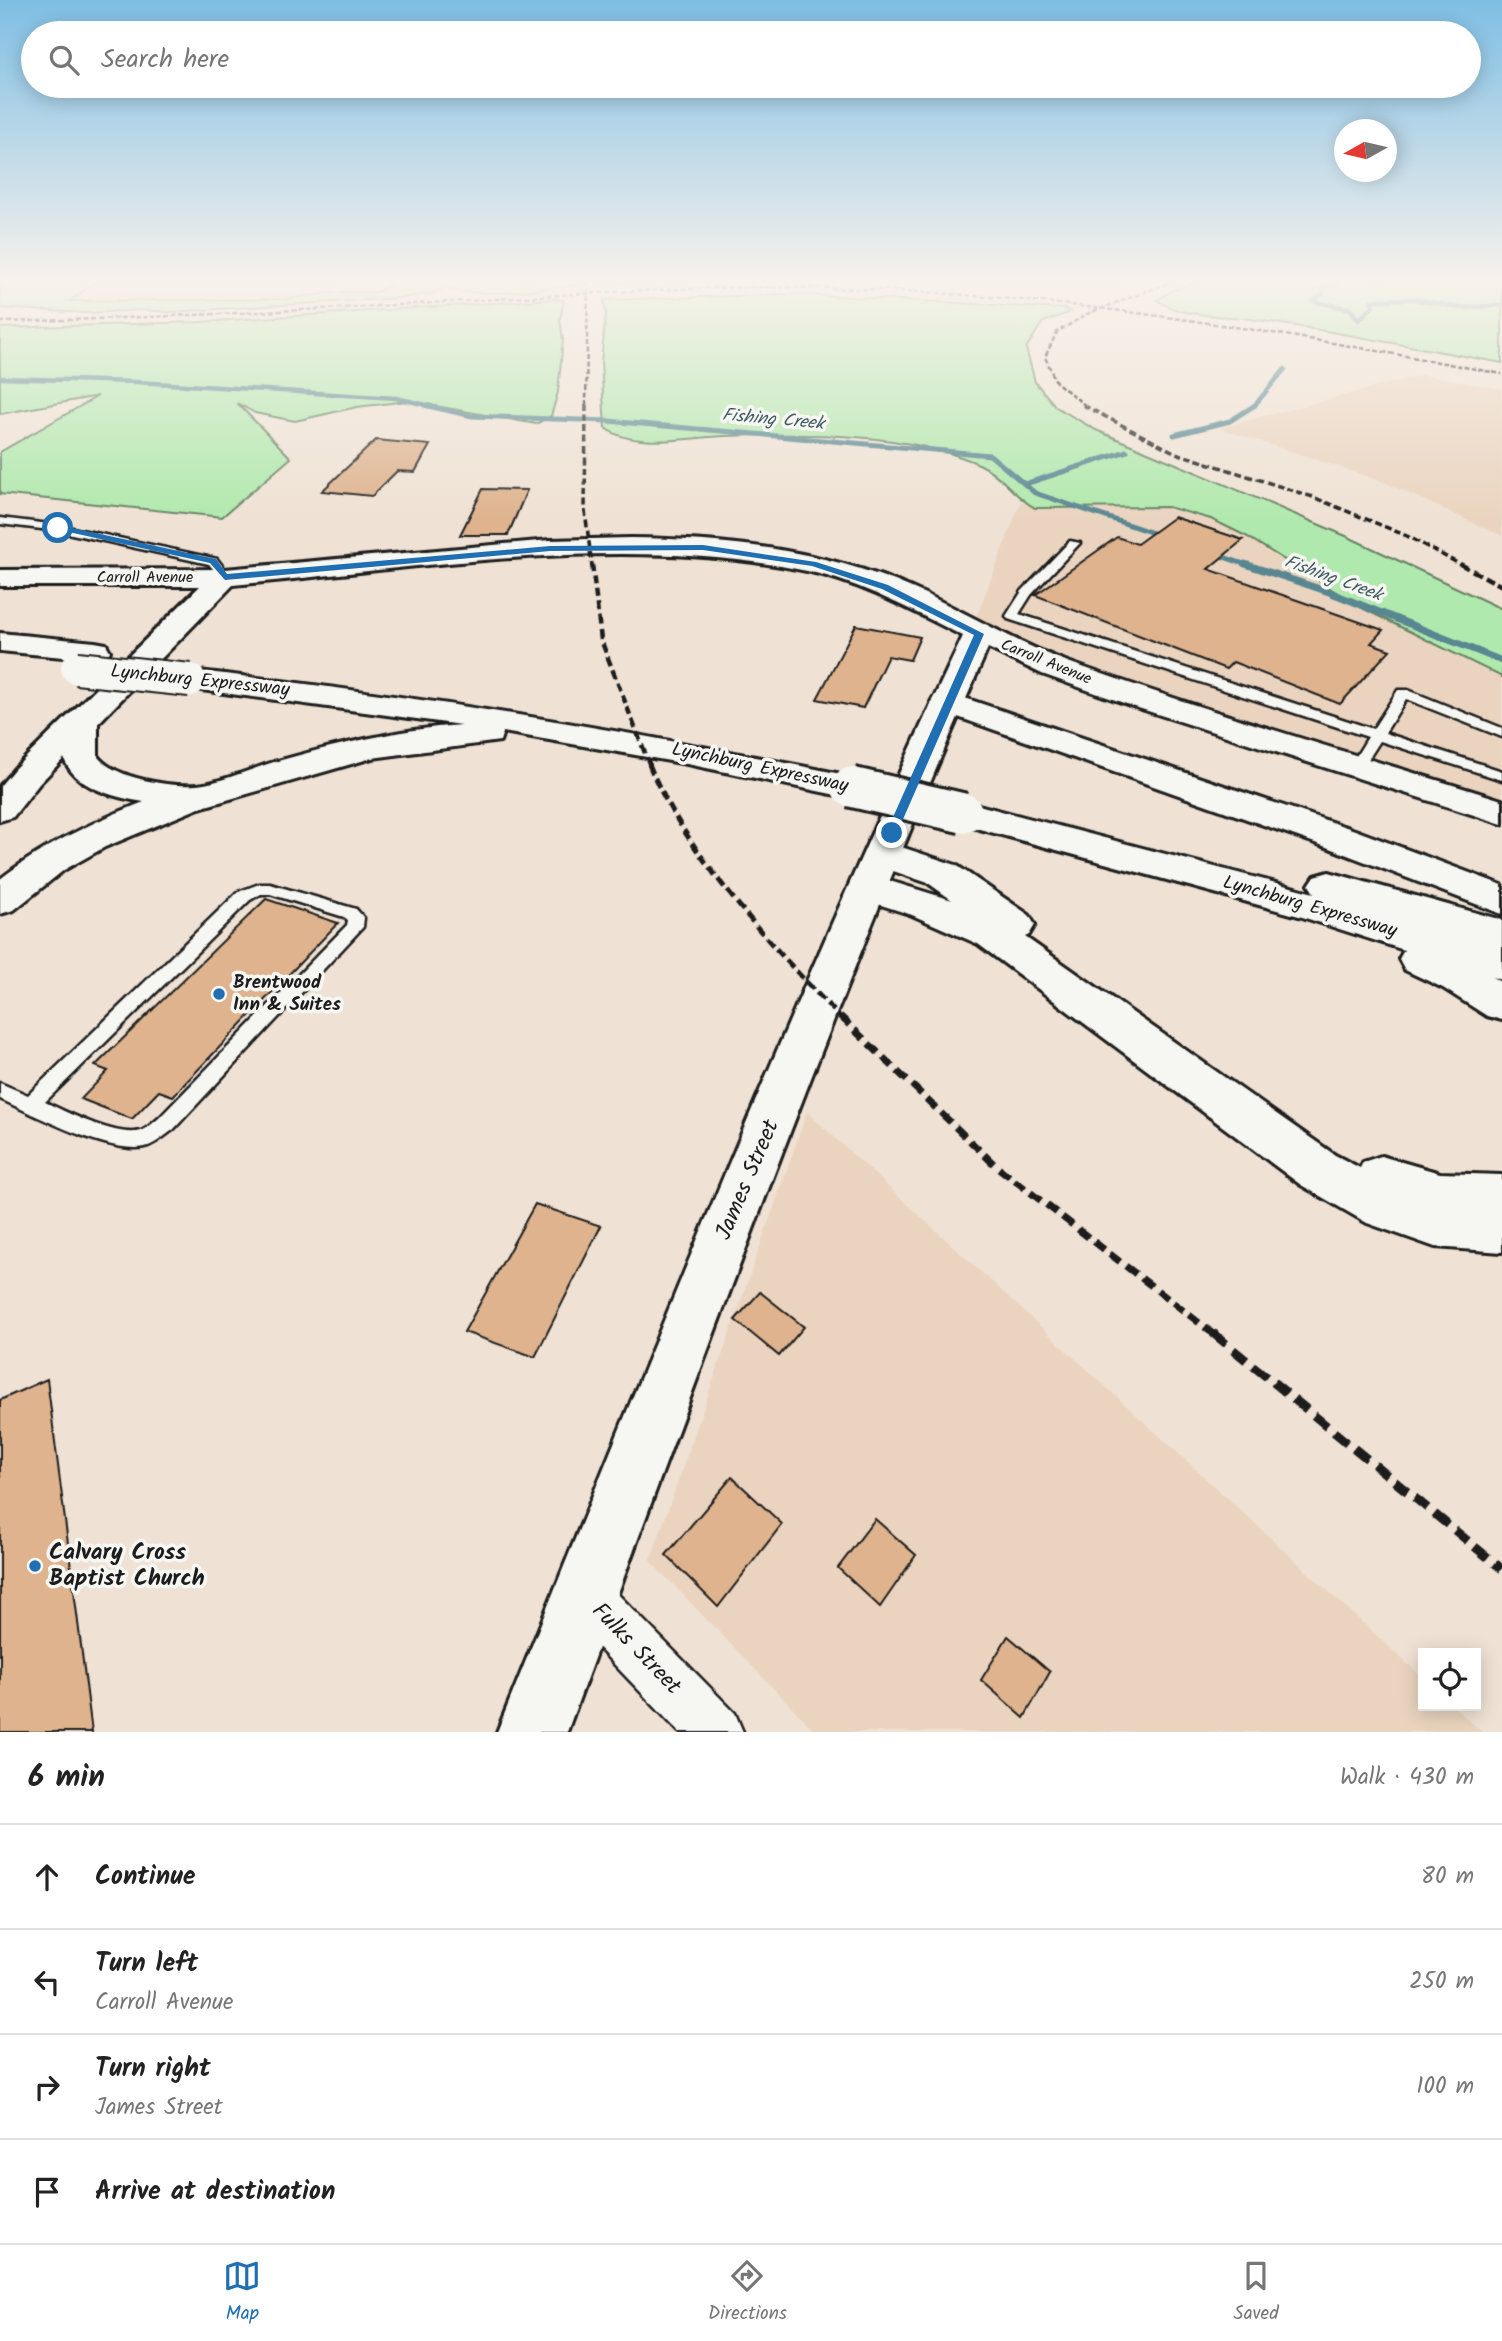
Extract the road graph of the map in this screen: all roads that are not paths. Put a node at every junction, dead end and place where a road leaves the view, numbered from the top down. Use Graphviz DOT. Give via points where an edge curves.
graph roads {
  1 [pos="0,521"];
  2 [pos="1074,543"];
  3 [pos="225,577"];
  4 [pos="0,578"];
  5 [pos="995,631"];
  6 [pos="0,642"];
  7 [pos="0,660"];
  8 [pos="86,660"];
  9 [pos="198,671"];
  10 [pos="947,702"];
  11 [pos="81,723"];
  12 [pos="581,732"];
  13 [pos="1502,733"];
  14 [pos="1376,736"];
  15 [pos="1357,766"];
  16 [pos="1502,776"];
  17 [pos="855,777"];
  18 [pos="206,794"];
  19 [pos="965,801"];
  20 [pos="0,809"];
  21 [pos="1502,812"];
  22 [pos="876,871"];
  23 [pos="0,900"];
  24 [pos="1502,900"];
  25 [pos="1308,905"];
  26 [pos="1502,935"];
  27 [pos="1502,965"];
  28 [pos="1502,1004"];
  29 [pos="0,1091"];
  30 [pos="31,1104"];
  31 [pos="1502,1197"];
  32 [pos="1502,1229"];
  33 [pos="584,1596"];
  34 [pos="532,1732"];
  35 [pos="716,1732"];
  1 -- 3 [label="lane" via="100,536 213,561"];
  2 -- 5 [label="lane"];
  3 -- 4 [label="main road, Carroll Avenue"];
  3 -- 5 [label="main road, Carroll Avenue" via="550,548 703,548 813,564"];
  3 -- 11 [label="main road"];
  5 -- 10 [label="main road, James Street"];
  5 -- 14 [label="lane"];
  5 -- 15 [label="main road, Carroll Avenue" via="1053,667"];
  6 -- 8 [label="main road, Lynchburg Expressway"];
  7 -- 8 [label="main road, Lynchburg Expressway"];
  8 -- 9 [label="main road, Lynchburg Expressway, bridge"];
  9 -- 12 [label="main road, Lynchburg Expressway"];
  9 -- 17 [label="main road, Lynchburg Expressway" via="563,709"];
  10 -- 22 [label="main road, James Street"];
  10 -- 24 [label="main road" via="1342,839"];
  11 -- 18 [label="main road" via="78,745 83,762 99,776 150,793"];
  11 -- 20 [label="main road"];
  12 -- 17 [label="main road, Lynchburg Expressway"];
  12 -- 18 [label="main road" via="466,734 398,742 325,758"];
  13 -- 14 [label="lane" via="1403,693"];
  14 -- 15 [label="lane"];
  14 -- 16 [label="lane"];
  15 -- 21 [label="main road, Carroll Avenue"];
  17 -- 19 [label="main road, Lynchburg Expressway, bridge"];
  18 -- 23 [label="main road" via="111,829 67,851"];
  19 -- 25 [label="main road, Lynchburg Expressway"];
  19 -- 26 [label="main road, Lynchburg Expressway" via="1197,846"];
  22 -- 31 [label="main road" via="942,874 1356,1165 1427,1194"];
  22 -- 32 [label="main road" via="926,905 992,934 1318,1170 1385,1207 1435,1224"];
  22 -- 33 [label="main road, James Street" via="728,1226"];
  25 -- 27 [label="main road, Lynchburg Expressway"];
  25 -- 28 [label="main road" via="1458,977"];
  29 -- 30 [label="lane"];
  30 -- 30 [label="lane" via="120,1140 144,1139 166,1124 355,927 356,918 270,889 244,896"];
  33 -- 34 [label="main road, James Street"];
  33 -- 35 [label="street, Fulks Street"];
}
